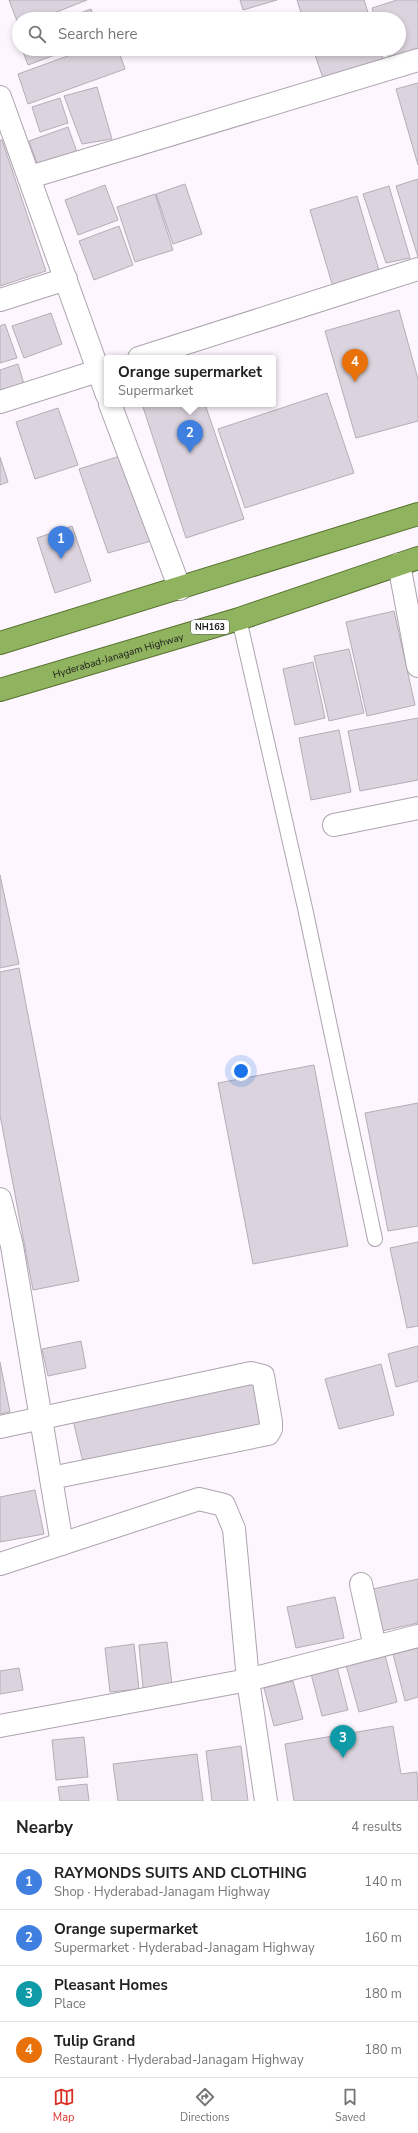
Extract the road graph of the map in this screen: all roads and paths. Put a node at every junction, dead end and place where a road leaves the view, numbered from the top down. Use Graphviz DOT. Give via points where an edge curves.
graph roads {
  1 [pos="418,60"];
  2 [pos="0,97"];
  3 [pos="4,118"];
  4 [pos="30,177"];
  5 [pos="418,269"];
  6 [pos="66,279"];
  7 [pos="0,300"];
  8 [pos="148,355"];
  9 [pos="102,370"];
  10 [pos="104,380"];
  11 [pos="0,402"];
  12 [pos="111,407"];
  13 [pos="418,514"];
  14 [pos="409,561"];
  15 [pos="180,589"];
  16 [pos="239,619"];
  17 [pos="0,643"];
  18 [pos="418,666"];
  19 [pos="0,690"];
  20 [pos="418,808"];
  21 [pos="334,825"];
  22 [pos="0,1199"];
  23 [pos="375,1239"];
  24 [pos="6,1247"];
  25 [pos="42,1419"];
  26 [pos="0,1428"];
  27 [pos="52,1478"];
  28 [pos="62,1544"];
  29 [pos="0,1564"];
  30 [pos="361,1584"];
  31 [pos="418,1636"];
  32 [pos="375,1647"];
  33 [pos="248,1680"];
  34 [pos="0,1726"];
  35 [pos="266,1801"];
  1 -- 4 [label="street"];
  2 -- 3 [label="street"];
  3 -- 4 [label="street"];
  4 -- 6 [label="street"];
  5 -- 8 [label="street"];
  6 -- 7 [label="street"];
  6 -- 9 [label="street"];
  9 -- 10 [label="street"];
  9 -- 11 [label="street"];
  12 -- 15 [label="street"];
  13 -- 15 [label="highway"];
  14 -- 16 [label="highway, Hyderabad-Janagam Highway / NH163"];
  14 -- 18 [label="street"];
  15 -- 17 [label="highway"];
  16 -- 19 [label="highway, Hyderabad-Janagam Highway / NH163"];
  16 -- 23 [label="lane" via="305,908"];
  20 -- 21 [label="street"];
  22 -- 24 [label="street"];
  24 -- 25 [label="street"];
  25 -- 26 [label="street"];
  25 -- 27 [label="street"];
  25 -- 27 [label="street" via="69,1411 251,1373 263,1376 271,1422 268,1434 261,1437"];
  27 -- 28 [label="street"];
  28 -- 29 [label="street"];
  28 -- 33 [label="street" via="199,1499 224,1505 234,1529"];
  30 -- 32 [label="street"];
  31 -- 32 [label="street"];
  32 -- 33 [label="street"];
  33 -- 34 [label="street"];
  33 -- 35 [label="street"];
}
